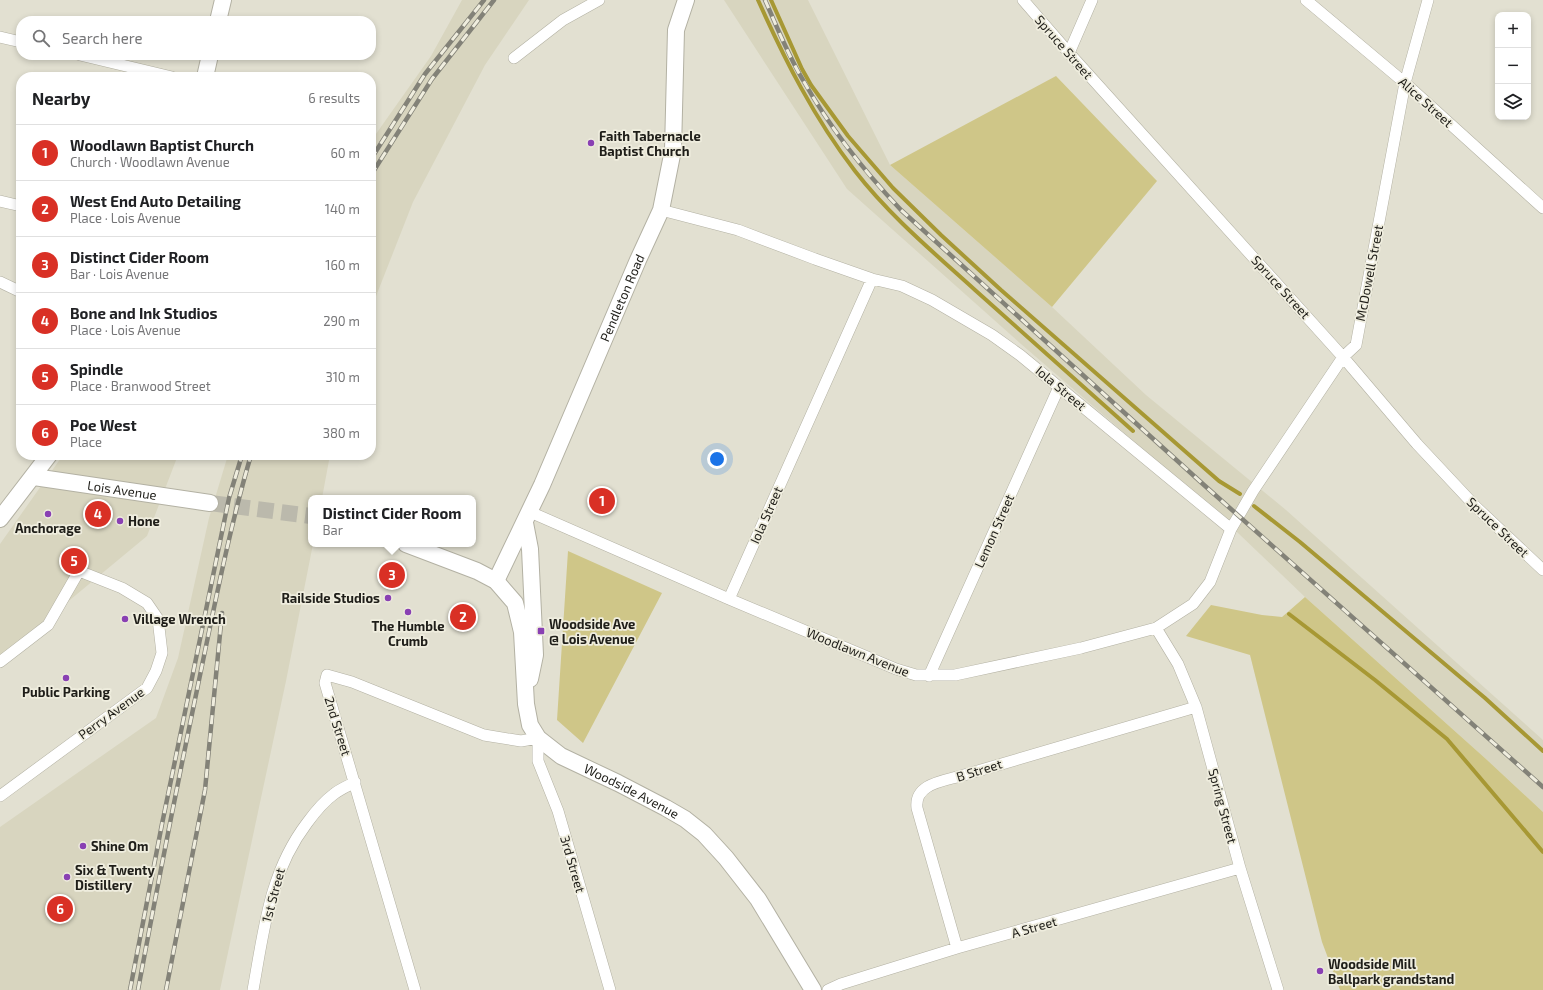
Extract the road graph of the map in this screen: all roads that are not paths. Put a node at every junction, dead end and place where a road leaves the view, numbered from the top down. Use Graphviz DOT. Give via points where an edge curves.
graph roads {
  1 [pos="223,0"];
  2 [pos="599,0"];
  3 [pos="686,0"];
  4 [pos="1023,0"];
  5 [pos="1092,0"];
  6 [pos="1306,0"];
  7 [pos="1428,0"];
  8 [pos="219,16"];
  9 [pos="0,37"];
  10 [pos="16,41"];
  11 [pos="1069,53"];
  12 [pos="514,58"];
  13 [pos="96,60"];
  14 [pos="209,60"];
  15 [pos="135,72"];
  16 [pos="206,72"];
  17 [pos="1405,83"];
  18 [pos="0,201"];
  19 [pos="16,205"];
  20 [pos="1543,208"];
  21 [pos="661,210"];
  22 [pos="872,278"];
  23 [pos="0,282"];
  24 [pos="16,290"];
  25 [pos="1343,357"];
  26 [pos="1059,387"];
  27 [pos="46,460"];
  28 [pos="34,476"];
  29 [pos="210,503"];
  30 [pos="1239,515"];
  31 [pos="527,518"];
  32 [pos="0,519"];
  33 [pos="1231,529"];
  34 [pos="414,547"];
  35 [pos="1543,570"];
  36 [pos="496,581"];
  37 [pos="729,599"];
  38 [pos="1156,628"];
  39 [pos="0,662"];
  40 [pos="930,676"];
  41 [pos="526,704"];
  42 [pos="1196,707"];
  43 [pos="538,738"];
  44 [pos="356,782"];
  45 [pos="0,796"];
  46 [pos="1240,868"];
  47 [pos="957,948"];
  48 [pos="253,990"];
  49 [pos="415,990"];
  50 [pos="610,990"];
  51 [pos="812,990"];
  52 [pos="828,990"];
  53 [pos="1278,990"];
  1 -- 8 [label="street"];
  2 -- 12 [label="street" via="557,24"];
  3 -- 21 [label="street, Pendleton Road" via="676,30 672,150"];
  4 -- 11 [label="street, Spruce Street"];
  5 -- 11 [label="street"];
  6 -- 17 [label="street, Alice Street"];
  7 -- 17 [label="street, McDowell Street"];
  9 -- 10 [label="street"];
  11 -- 25 [label="street, Spruce Street"];
  13 -- 15 [label="street"];
  14 -- 16 [label="street"];
  17 -- 20 [label="street, Alice Street"];
  17 -- 25 [label="street, McDowell Street" via="1356,345"];
  18 -- 19 [label="street"];
  21 -- 22 [label="street, Iola Street" via="738,230"];
  21 -- 31 [label="street, Pendleton Road"];
  22 -- 26 [label="street, Iola Street" via="918,293 992,335 1020,354"];
  22 -- 37 [label="street, Iola Street"];
  23 -- 24 [label="street"];
  25 -- 30 [label="street, McDowell Street"];
  25 -- 35 [label="street, Spruce Street" via="1417,444 1476,507"];
  26 -- 33 [label="street, Iola Street"];
  26 -- 40 [label="street, Lemon Street"];
  27 -- 28 [label="street"];
  28 -- 29 [label="street, Lois Avenue"];
  28 -- 32 [label="street"];
  30 -- 33 [label="street, Woodlawn Avenue"];
  31 -- 36 [label="street, Pendleton Road"];
  31 -- 37 [label="street, Woodlawn Avenue"];
  31 -- 41 [label="street" via="535,655"];
  33 -- 38 [label="street, Woodlawn Avenue" via="1210,582 1203,592 1193,604"];
  34 -- 36 [label="street"];
  36 -- 41 [label="street, Woodside Avenue" via="515,603 522,632"];
  37 -- 40 [label="street, Woodlawn Avenue" via="896,669"];
  38 -- 40 [label="street, Woodlawn Avenue" via="1081,648 955,675"];
  38 -- 42 [label="street, Spring Street" via="1178,664"];
  39 -- 45 [label="street, Perry Avenue" via="48,625 79,571 122,588 147,603 158,619 162,653 147,688"];
  41 -- 43 [label="street, Woodside Avenue" via="530,725"];
  42 -- 46 [label="street, Spring Street"];
  42 -- 47 [label="street, B Street" via="927,786 921,790 917,808"];
  43 -- 44 [label="street, 2nd Street" via="521,741 484,735 352,682 328,675 325,682"];
  43 -- 50 [label="street, 3rd Street" via="538,760 558,811"];
  43 -- 51 [label="street, Woodside Avenue" via="561,756 666,808 704,834 730,862 758,900"];
  44 -- 48 [label="street, 1st Street" via="336,792 314,813 283,861 271,896"];
  44 -- 49 [label="street, 2nd Street"];
  46 -- 47 [label="street, A Street"];
  46 -- 53 [label="street, Spring Street"];
  47 -- 52 [label="street, A Street"];
}
